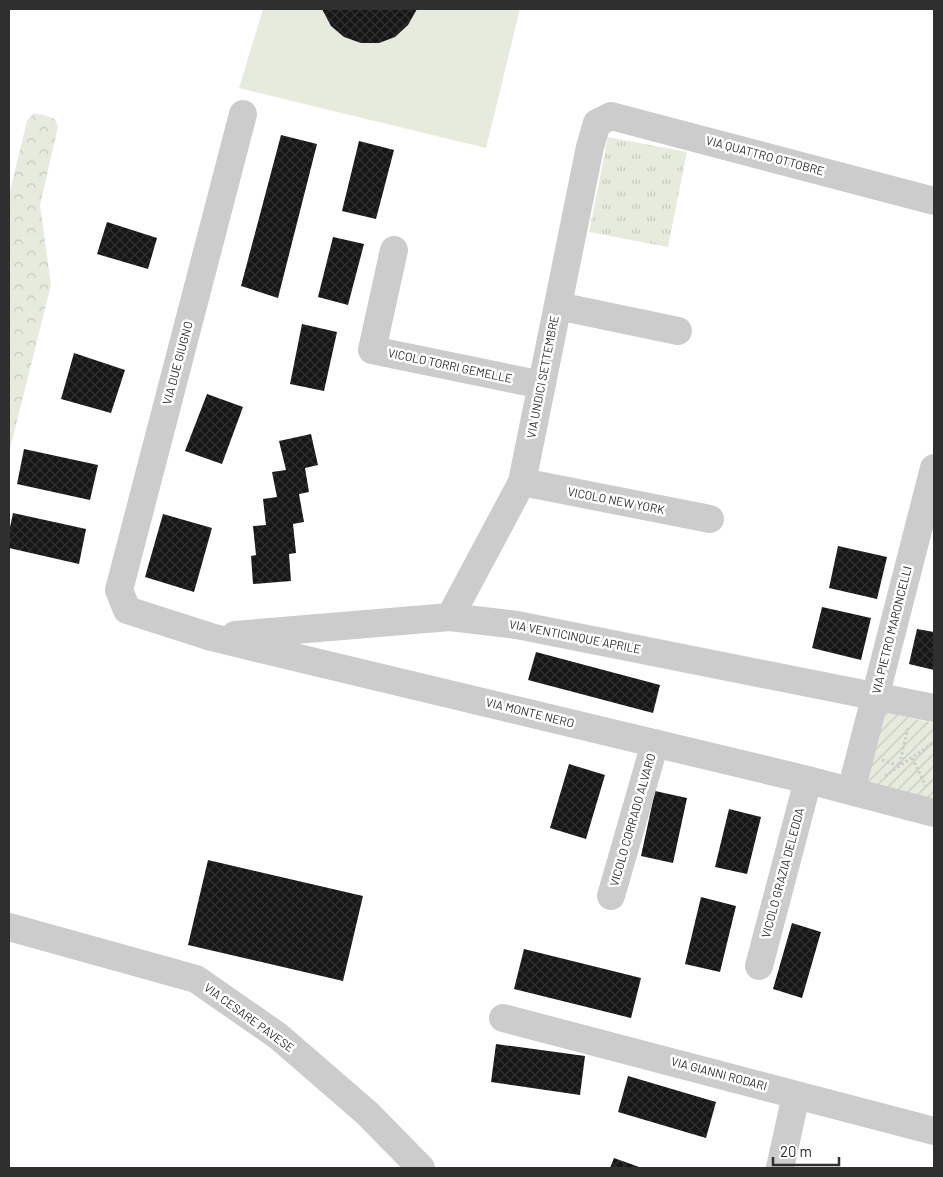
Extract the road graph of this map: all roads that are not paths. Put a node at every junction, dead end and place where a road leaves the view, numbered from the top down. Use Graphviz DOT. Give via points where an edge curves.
graph roads {
  1 [pos="243,114"];
  2 [pos="597,123"];
  3 [pos="934,201"];
  4 [pos="394,250"];
  5 [pos="558,306"];
  6 [pos="678,331"];
  7 [pos="542,385"];
  8 [pos="934,468"];
  9 [pos="522,482"];
  10 [pos="710,519"];
  11 [pos="128,610"];
  12 [pos="450,617"];
  13 [pos="210,636"];
  14 [pos="875,696"];
  15 [pos="924,705"];
  16 [pos="655,743"];
  17 [pos="808,780"];
  18 [pos="851,791"];
  19 [pos="930,800"];
  20 [pos="611,896"];
  21 [pos="9,927"];
  22 [pos="759,966"];
  23 [pos="503,1018"];
  24 [pos="796,1095"];
  25 [pos="934,1132"];
  26 [pos="421,1168"];
  27 [pos="780,1168"];
  1 -- 11 [label="street, VIA DUE GIUGNO" via="119,590"];
  2 -- 3 [label="street, VIA QUATTRO OTTOBRE" via="612,116"];
  2 -- 5 [label="street, VIA UNDICI SETTEMBRE"];
  4 -- 7 [label="street, VICOLO TORRI GEMELLE" via="372,350"];
  5 -- 6 [label="street"];
  5 -- 7 [label="street, VIA UNDICI SETTEMBRE"];
  7 -- 9 [label="street, VIA UNDICI SETTEMBRE"];
  8 -- 14 [label="street, VIA PIETRO MARONCELLI"];
  9 -- 10 [label="street, VICOLO NEW YORK"];
  9 -- 12 [label="street, VIA UNDICI SETTEMBRE"];
  11 -- 13 [label="street, VIA MONTE NERO"];
  12 -- 13 [label="street, VIA VENTICINQUE APRILE"];
  12 -- 14 [label="street, VIA VENTICINQUE APRILE" via="517,625"];
  13 -- 16 [label="street, VIA MONTE NERO"];
  14 -- 15 [label="street, VIA VENTICINQUE APRILE"];
  14 -- 18 [label="street, VIA PIETRO MARONCELLI"];
  16 -- 17 [label="street, VIA MONTE NERO"];
  16 -- 20 [label="street, VICOLO CORRADO ALVARO"];
  17 -- 18 [label="street, VIA MONTE NERO"];
  17 -- 22 [label="street, VICOLO GRAZIA DELEDDA"];
  18 -- 19 [label="street, VIA MONTE NERO"];
  21 -- 26 [label="street, VIA CESARE PAVESE" via="196,979 278,1036 367,1113"];
  23 -- 24 [label="street, VIA GIANNI RODARI"];
  24 -- 25 [label="street, VIA GIANNI RODARI"];
  24 -- 27 [label="street"];
}
